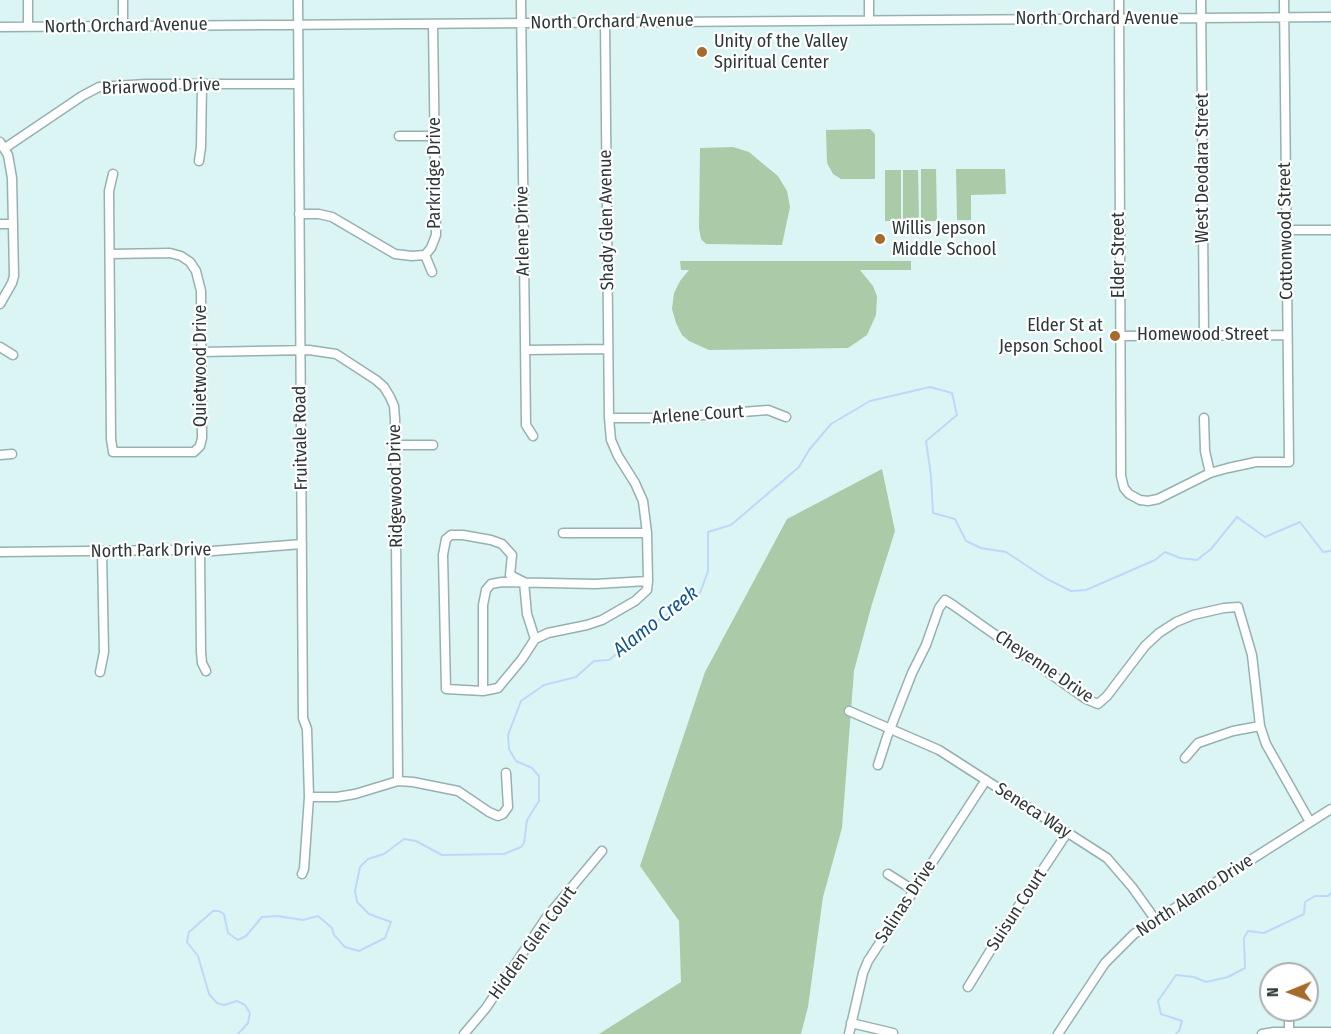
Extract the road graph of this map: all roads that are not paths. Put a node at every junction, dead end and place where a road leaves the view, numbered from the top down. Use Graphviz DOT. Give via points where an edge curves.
graph roads {
  1 [pos="28,0"];
  2 [pos="123,0"];
  3 [pos="298,0"];
  4 [pos="521,0"];
  5 [pos="869,0"];
  6 [pos="1119,0"];
  7 [pos="1201,0"];
  8 [pos="1284,0"];
  9 [pos="1284,17"];
  10 [pos="1331,17"];
  11 [pos="1119,18"];
  12 [pos="1201,18"];
  13 [pos="869,20"];
  14 [pos="605,22"];
  15 [pos="521,23"];
  16 [pos="433,24"];
  17 [pos="297,25"];
  18 [pos="123,26"];
  19 [pos="0,27"];
  20 [pos="28,27"];
  21 [pos="202,84"];
  22 [pos="298,84"];
  23 [pos="399,136"];
  24 [pos="435,136"];
  25 [pos="2,145"];
  26 [pos="199,161"];
  27 [pos="113,174"];
  28 [pos="299,214"];
  29 [pos="0,224"];
  30 [pos="13,224"];
  31 [pos="1286,230"];
  32 [pos="1331,230"];
  33 [pos="110,254"];
  34 [pos="425,255"];
  35 [pos="432,272"];
  36 [pos="0,304"];
  37 [pos="1204,335"];
  38 [pos="1287,335"];
  39 [pos="1119,336"];
  40 [pos="0,348"];
  41 [pos="608,349"];
  42 [pos="525,350"];
  43 [pos="299,351"];
  44 [pos="201,352"];
  45 [pos="13,355"];
  46 [pos="786,417"];
  47 [pos="609,418"];
  48 [pos="1204,418"];
  49 [pos="532,436"];
  50 [pos="433,445"];
  51 [pos="396,446"];
  52 [pos="0,454"];
  53 [pos="12,454"];
  54 [pos="1210,473"];
  55 [pos="563,533"];
  56 [pos="647,533"];
  57 [pos="302,544"];
  58 [pos="0,552"];
  59 [pos="102,552"];
  60 [pos="200,552"];
  61 [pos="648,581"];
  62 [pos="524,582"];
  63 [pos="535,639"];
  64 [pos="206,671"];
  65 [pos="100,672"];
  66 [pos="483,691"];
  67 [pos="849,711"];
  68 [pos="1260,726"];
  69 [pos="891,728"];
  70 [pos="1185,758"];
  71 [pos="878,765"];
  72 [pos="506,773"];
  73 [pos="986,780"];
  74 [pos="398,781"];
  75 [pos="309,797"];
  76 [pos="1331,809"];
  77 [pos="1310,822"];
  78 [pos="1067,833"];
  79 [pos="602,851"];
  80 [pos="302,874"];
  81 [pos="888,874"];
  82 [pos="913,890"];
  83 [pos="1155,920"];
  84 [pos="968,987"];
  85 [pos="1289,1022"];
  86 [pos="851,1023"];
  87 [pos="1289,1032"];
  88 [pos="1331,1032"];
  89 [pos="893,1033"];
  90 [pos="464,1034"];
  91 [pos="849,1034"];
  92 [pos="1058,1034"];
  93 [pos="1262,1034"];
  1 -- 20 [label="street"];
  2 -- 18 [label="street"];
  3 -- 17 [label="street, Fruitvale Road"];
  4 -- 15 [label="street, Arlene Drive"];
  5 -- 13 [label="street"];
  6 -- 11 [label="street, Elder Street"];
  7 -- 12 [label="street, West Deodara Street"];
  8 -- 9 [label="street, Cottonwood Street"];
  9 -- 10 [label="street, North Orchard Avenue"];
  9 -- 12 [label="street, North Orchard Avenue"];
  9 -- 31 [label="street, Cottonwood Street"];
  11 -- 12 [label="street, North Orchard Avenue"];
  11 -- 13 [label="street, North Orchard Avenue"];
  11 -- 39 [label="street, Elder Street"];
  12 -- 37 [label="street, West Deodara Street"];
  13 -- 14 [label="street, North Orchard Avenue"];
  14 -- 15 [label="street, North Orchard Avenue"];
  14 -- 41 [label="street, Shady Glen Avenue"];
  15 -- 16 [label="street, North Orchard Avenue"];
  15 -- 42 [label="street, Arlene Drive"];
  16 -- 17 [label="street, North Orchard Avenue"];
  16 -- 24 [label="street, Parkridge Drive"];
  17 -- 18 [label="street, North Orchard Avenue"];
  17 -- 22 [label="street, Fruitvale Road"];
  18 -- 20 [label="street, North Orchard Avenue"];
  19 -- 20 [label="street, North Orchard Avenue"];
  21 -- 22 [label="street, Briarwood Drive"];
  21 -- 25 [label="street, Briarwood Drive" via="99,87"];
  21 -- 26 [label="street"];
  22 -- 28 [label="street, Fruitvale Road"];
  23 -- 24 [label="street"];
  24 -- 34 [label="street, Parkridge Drive" via="436,235"];
  25 -- 30 [label="street" via="12,178"];
  27 -- 33 [label="street" via="108,191"];
  28 -- 34 [label="street, Parkridge Drive" via="332,217 395,254"];
  28 -- 43 [label="street, Fruitvale Road"];
  29 -- 30 [label="street"];
  30 -- 36 [label="street" via="14,276"];
  31 -- 32 [label="street"];
  31 -- 38 [label="street, Cottonwood Street"];
  33 -- 44 [label="street, Quietwood Drive" via="170,253 190,262 200,284"];
  33 -- 44 [label="street, Quietwood Drive" via="112,452 197,450 202,438"];
  34 -- 35 [label="street"];
  37 -- 38 [label="street, Homewood Street"];
  37 -- 39 [label="street, Homewood Street"];
  38 -- 54 [label="street, Cottonwood Street" via="1289,462 1256,462"];
  39 -- 54 [label="street, Elder Street" via="1121,480 1129,494 1140,500 1158,499"];
  40 -- 45 [label="street"];
  41 -- 42 [label="street"];
  41 -- 47 [label="street, Shady Glen Avenue"];
  42 -- 49 [label="street, Arlene Drive" via="525,425"];
  43 -- 44 [label="street, Ridgewood Drive"];
  43 -- 51 [label="street, Ridgewood Drive" via="336,354 384,387 394,406"];
  43 -- 57 [label="street, Fruitvale Road"];
  46 -- 47 [label="street, Arlene Court" via="768,410"];
  47 -- 56 [label="street, Shady Glen Avenue" via="618,456 643,501"];
  48 -- 54 [label="street" via="1204,451"];
  50 -- 51 [label="street"];
  51 -- 74 [label="street, Ridgewood Drive"];
  52 -- 53 [label="street"];
  55 -- 56 [label="street"];
  56 -- 61 [label="street, Shady Glen Avenue"];
  57 -- 60 [label="street, North Park Drive"];
  57 -- 75 [label="street, Fruitvale Road" via="303,718 307,729"];
  58 -- 59 [label="street, North Park Drive"];
  59 -- 60 [label="street, North Park Drive"];
  59 -- 65 [label="street" via="104,652"];
  60 -- 64 [label="street" via="201,652"];
  61 -- 62 [label="street"];
  61 -- 63 [label="street" via="647,590 635,601 602,620"];
  62 -- 63 [label="street" via="527,614"];
  62 -- 66 [label="street" via="491,584 486,590"];
  62 -- 66 [label="street" via="510,574 512,555 502,544 463,535 446,539 446,689"];
  63 -- 66 [label="street" via="498,688"];
  67 -- 69 [label="street, Seneca Way"];
  68 -- 69 [label="street, Cheyenne Drive" via="1255,671 1239,607 1193,615 1159,633 1098,704 945,600"];
  68 -- 70 [label="street" via="1198,743"];
  68 -- 77 [label="street, Cheyenne Drive"];
  69 -- 71 [label="street"];
  69 -- 73 [label="street, Seneca Way" via="939,750"];
  72 -- 74 [label="street" via="508,807 498,816 458,790"];
  73 -- 78 [label="street, Seneca Way"];
  73 -- 82 [label="street, Salinas Drive"];
  74 -- 75 [label="street" via="355,794"];
  75 -- 80 [label="street, Fruitvale Road"];
  76 -- 77 [label="street, North Alamo Drive"];
  77 -- 83 [label="street, North Alamo Drive"];
  78 -- 83 [label="street, Seneca Way" via="1107,858"];
  78 -- 84 [label="street, Suisun Court"];
  79 -- 90 [label="street, Hidden Glen Court" via="546,918"];
  81 -- 82 [label="street"];
  82 -- 86 [label="street, Salinas Drive" via="868,961"];
  83 -- 92 [label="street, North Alamo Drive" via="1105,963"];
  85 -- 87 [label="street"];
  86 -- 89 [label="street"];
  86 -- 91 [label="street, Salinas Drive"];
  87 -- 88 [label="street"];
  87 -- 93 [label="street"];
}
